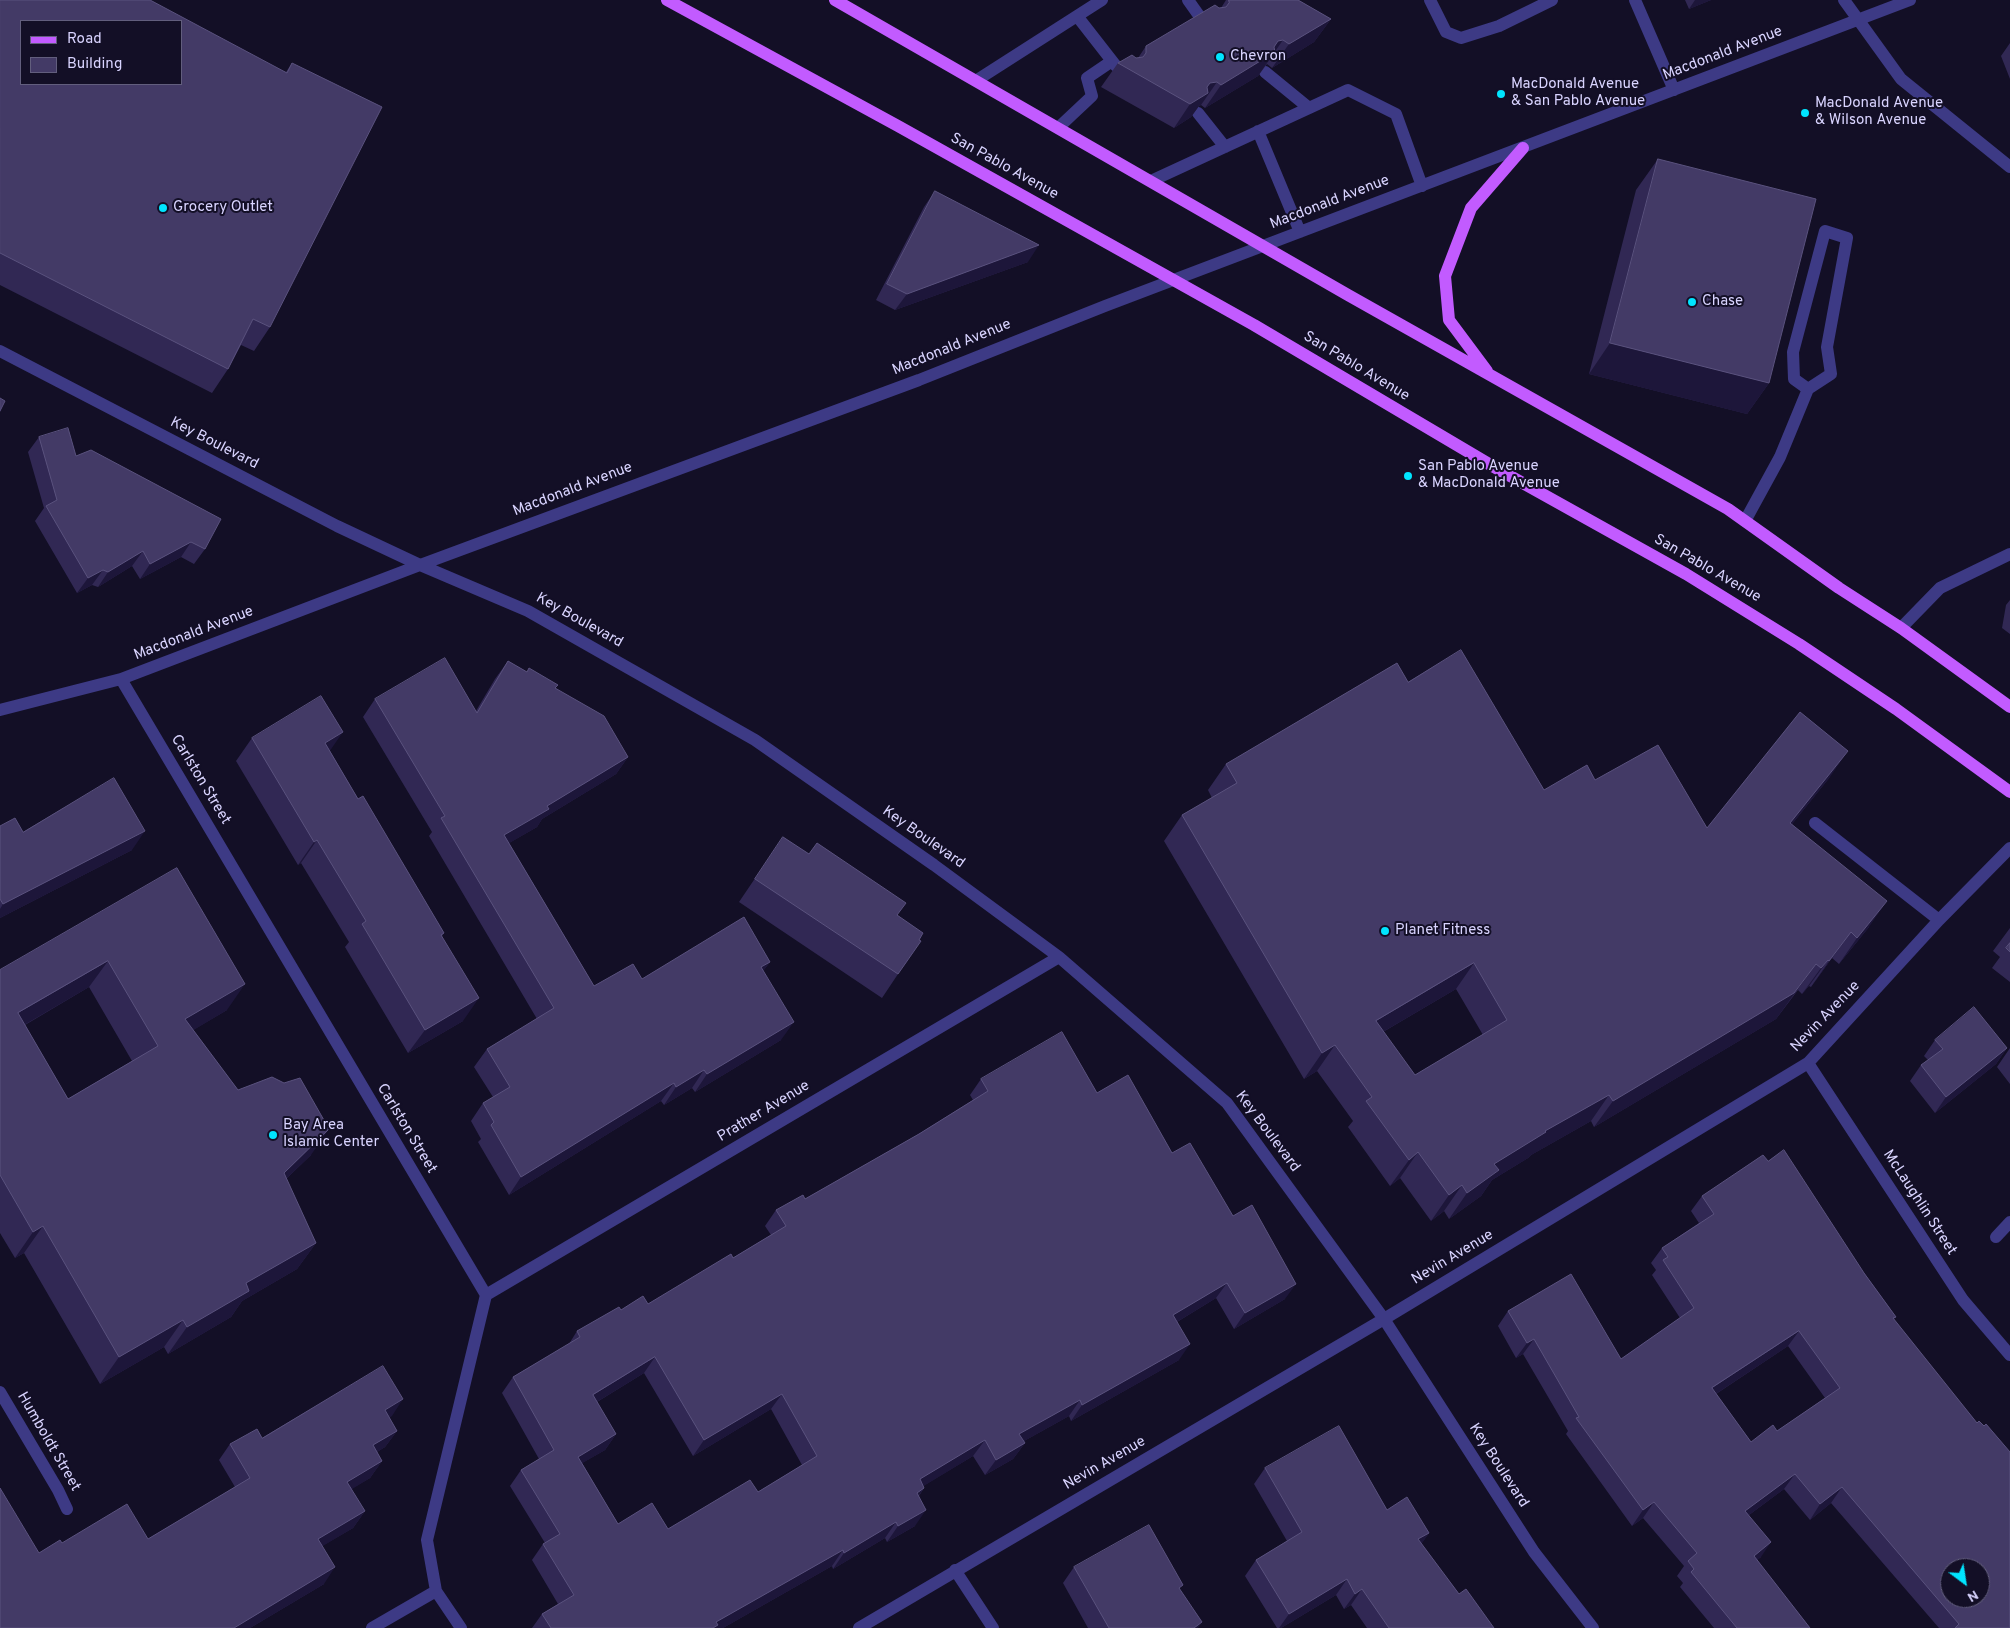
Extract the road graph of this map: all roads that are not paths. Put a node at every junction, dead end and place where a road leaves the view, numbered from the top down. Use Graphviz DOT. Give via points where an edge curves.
graph roads {
  1 [pos="667,0"];
  2 [pos="836,0"];
  3 [pos="1102,0"];
  4 [pos="1188,0"];
  5 [pos="1430,0"];
  6 [pos="1552,0"];
  7 [pos="1635,0"];
  8 [pos="1844,0"];
  9 [pos="1910,0"];
  10 [pos="1077,16"];
  11 [pos="1857,20"];
  12 [pos="1205,24"];
  13 [pos="1112,61"];
  14 [pos="1265,72"];
  15 [pos="1122,74"];
  16 [pos="977,80"];
  17 [pos="1674,90"];
  18 [pos="1309,108"];
  19 [pos="1198,113"];
  20 [pos="1059,127"];
  21 [pos="1258,131"];
  22 [pos="1224,147"];
  23 [pos="1523,148"];
  24 [pos="2010,167"];
  25 [pos="1151,181"];
  26 [pos="1422,186"];
  27 [pos="1300,232"];
  28 [pos="1264,246"];
  29 [pos="1174,281"];
  30 [pos="0,351"];
  31 [pos="1490,375"];
  32 [pos="1808,388"];
  33 [pos="1745,521"];
  34 [pos="2010,554"];
  35 [pos="420,565"];
  36 [pos="1901,628"];
  37 [pos="121,679"];
  38 [pos="2010,707"];
  39 [pos="0,710"];
  40 [pos="2010,792"];
  41 [pos="1815,823"];
  42 [pos="2010,848"];
  43 [pos="1939,920"];
  44 [pos="1059,957"];
  45 [pos="1808,1063"];
  46 [pos="2010,1222"];
  47 [pos="1996,1237"];
  48 [pos="486,1295"];
  49 [pos="1384,1318"];
  50 [pos="2010,1355"];
  51 [pos="0,1392"];
  52 [pos="67,1509"];
  53 [pos="955,1570"];
  54 [pos="436,1591"];
  55 [pos="372,1628"];
  56 [pos="461,1628"];
  57 [pos="859,1628"];
  58 [pos="994,1628"];
  59 [pos="1593,1628"];
  1 -- 29 [label="main road, San Pablo Avenue"];
  2 -- 16 [label="main road"];
  3 -- 10 [label="street"];
  4 -- 12 [label="street"];
  5 -- 6 [label="street" via="1446,32 1461,38 1499,26"];
  7 -- 17 [label="street"];
  8 -- 11 [label="street"];
  9 -- 11 [label="street, Macdonald Avenue"];
  10 -- 13 [label="street"];
  10 -- 16 [label="street"];
  11 -- 17 [label="street, Macdonald Avenue"];
  11 -- 24 [label="street" via="1901,79"];
  13 -- 15 [label="street"];
  13 -- 20 [label="street" via="1087,78 1092,96"];
  14 -- 18 [label="street"];
  16 -- 20 [label="main road"];
  17 -- 23 [label="street, Macdonald Avenue"];
  18 -- 21 [label="street"];
  18 -- 26 [label="street" via="1348,90 1396,114"];
  19 -- 22 [label="street"];
  20 -- 25 [label="main road"];
  21 -- 22 [label="street"];
  21 -- 27 [label="street"];
  22 -- 25 [label="street"];
  23 -- 26 [label="street, Macdonald Avenue"];
  23 -- 31 [label="main road" via="1471,208 1445,276 1450,320"];
  25 -- 28 [label="main road"];
  26 -- 27 [label="street, Macdonald Avenue"];
  27 -- 28 [label="street, Macdonald Avenue"];
  28 -- 29 [label="street, Macdonald Avenue"];
  28 -- 31 [label="main road"];
  29 -- 35 [label="street, Macdonald Avenue" via="919,380"];
  29 -- 40 [label="main road, San Pablo Avenue" via="1729,600 1896,709"];
  30 -- 35 [label="street, Key Boulevard" via="337,526"];
  31 -- 33 [label="main road"];
  32 -- 32 [label="street" via="1794,378 1793,352 1825,231 1848,238 1827,347 1831,374"];
  32 -- 33 [label="street" via="1780,457"];
  33 -- 36 [label="main road"];
  34 -- 36 [label="street" via="1940,588"];
  35 -- 37 [label="street, Macdonald Avenue"];
  35 -- 44 [label="street, Key Boulevard" via="528,610 755,740"];
  36 -- 38 [label="main road"];
  37 -- 39 [label="street, Macdonald Avenue"];
  37 -- 48 [label="street, Carlston Street"];
  41 -- 43 [label="street"];
  42 -- 43 [label="street, Nevin Avenue"];
  43 -- 45 [label="street, Nevin Avenue"];
  44 -- 48 [label="street, Prather Avenue"];
  44 -- 49 [label="street, Key Boulevard" via="1227,1103"];
  45 -- 49 [label="street, Nevin Avenue"];
  45 -- 50 [label="street, McLaughlin Street" via="1963,1300"];
  46 -- 47 [label="street"];
  48 -- 54 [label="street" via="427,1540"];
  49 -- 53 [label="street, Nevin Avenue"];
  49 -- 59 [label="street, Key Boulevard" via="1534,1552"];
  51 -- 52 [label="street, Humboldt Street"];
  53 -- 57 [label="street, Nevin Avenue"];
  53 -- 58 [label="street"];
  54 -- 55 [label="street"];
  54 -- 56 [label="street"];
}
